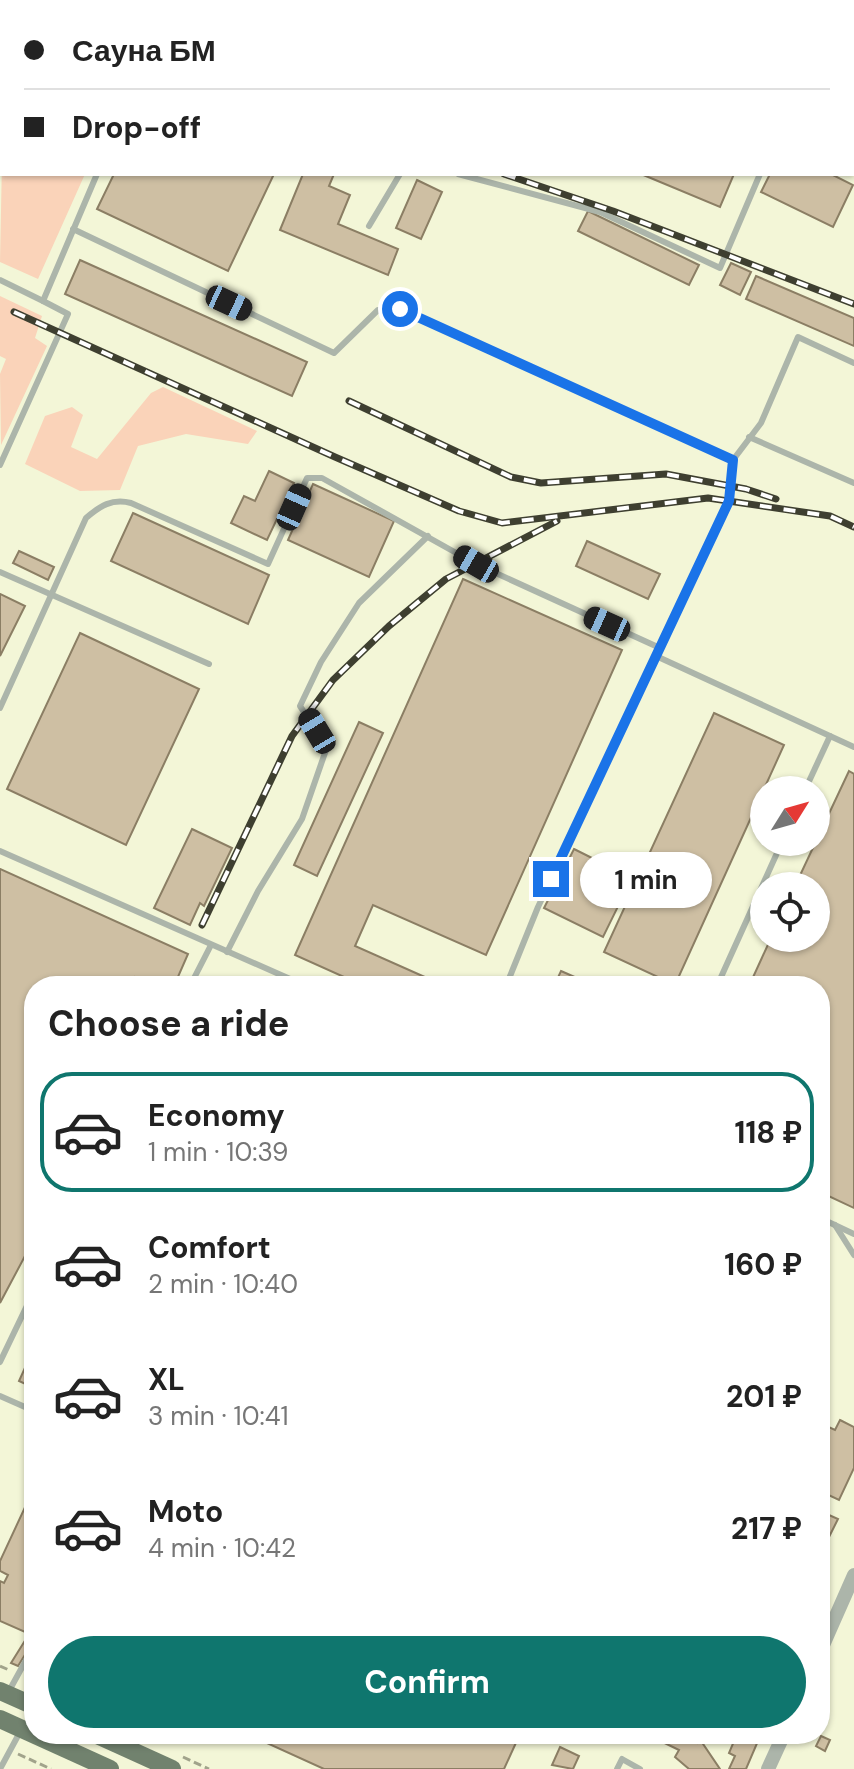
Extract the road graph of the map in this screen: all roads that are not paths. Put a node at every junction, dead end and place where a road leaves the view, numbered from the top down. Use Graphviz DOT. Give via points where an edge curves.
graph roads {
  1 [pos="96,176"];
  2 [pos="399,176"];
  3 [pos="465,176"];
  4 [pos="759,176"];
  5 [pos="369,226"];
  6 [pos="73,229"];
  7 [pos="0,280"];
  8 [pos="43,301"];
  9 [pos="854,363"];
  10 [pos="749,437"];
  11 [pos="733,460"];
  12 [pos="0,465"];
  13 [pos="854,483"];
  14 [pos="428,536"];
  15 [pos="0,572"];
  16 [pos="51,596"];
  17 [pos="660,648"];
  18 [pos="656,656"];
  19 [pos="209,664"];
  20 [pos="0,708"];
  21 [pos="830,736"];
  22 [pos="854,747"];
  23 [pos="811,776"];
  24 [pos="0,851"];
  25 [pos="776,856"];
  26 [pos="211,945"];
  27 [pos="227,952"];
  28 [pos="195,976"];
  29 [pos="283,976"];
  30 [pos="510,976"];
  31 [pos="722,976"];
  32 [pos="830,1223"];
  33 [pos="835,1225"];
  34 [pos="854,1234"];
  35 [pos="854,1255"];
  36 [pos="24,1312"];
  37 [pos="0,1362"];
  38 [pos="0,1396"];
  39 [pos="24,1407"];
  40 [pos="854,1575"];
  41 [pos="830,1629"];
  42 [pos="24,1662"];
  43 [pos="4,1692"];
  44 [pos="24,1701"];
  45 [pos="0,1719"];
  46 [pos="21,1729"];
  47 [pos="24,1730"];
  48 [pos="54,1744"];
  49 [pos="117,1744"];
  50 [pos="779,1744"];
  51 [pos="0,1769"];
  52 [pos="110,1769"];
  53 [pos="172,1769"];
  54 [pos="617,1769"];
  55 [pos="640,1769"];
  56 [pos="768,1769"];
  1 -- 6 [label="lane"];
  2 -- 5 [label="lane"];
  3 -- 4 [label="lane" via="600,212 720,268"];
  6 -- 8 [label="lane"];
  6 -- 11 [label="lane" via="334,353 378,310 400,309"];
  7 -- 8 [label="lane"];
  8 -- 12 [label="lane" via="68,314"];
  9 -- 10 [label="lane" via="798,337 761,423"];
  10 -- 11 [label="lane"];
  10 -- 13 [label="lane"];
  11 -- 17 [label="lane" via="729,501"];
  14 -- 16 [label="lane" via="322,478 307,478 268,564 120,500 100,506 86,518"];
  14 -- 17 [label="lane" via="476,564"];
  14 -- 27 [label="lane" via="359,603 321,662 300,706 327,747 302,819"];
  15 -- 16 [label="lane"];
  16 -- 19 [label="lane"];
  16 -- 20 [label="lane"];
  17 -- 18 [label="lane"];
  18 -- 21 [label="lane"];
  18 -- 30 [label="lane"];
  21 -- 22 [label="lane"];
  21 -- 23 [label="lane"];
  24 -- 26 [label="lane"];
  25 -- 31 [label="lane"];
  26 -- 27 [label="lane"];
  26 -- 28 [label="lane"];
  27 -- 29 [label="lane"];
  32 -- 33 [label="lane"];
  33 -- 34 [label="lane"];
  33 -- 35 [label="lane"];
  36 -- 37 [label="lane"];
  38 -- 39 [label="lane"];
  40 -- 41 [label="street"];
  42 -- 43 [label="lane"];
  43 -- 44 [label="main road"];
  45 -- 46 [label="main road"];
  46 -- 47 [label="main road"];
  46 -- 51 [label="lane"];
  48 -- 52 [label="main road"];
  49 -- 53 [label="main road"];
  50 -- 56 [label="street"];
  54 -- 55 [label="lane" via="622,1759"];
}
